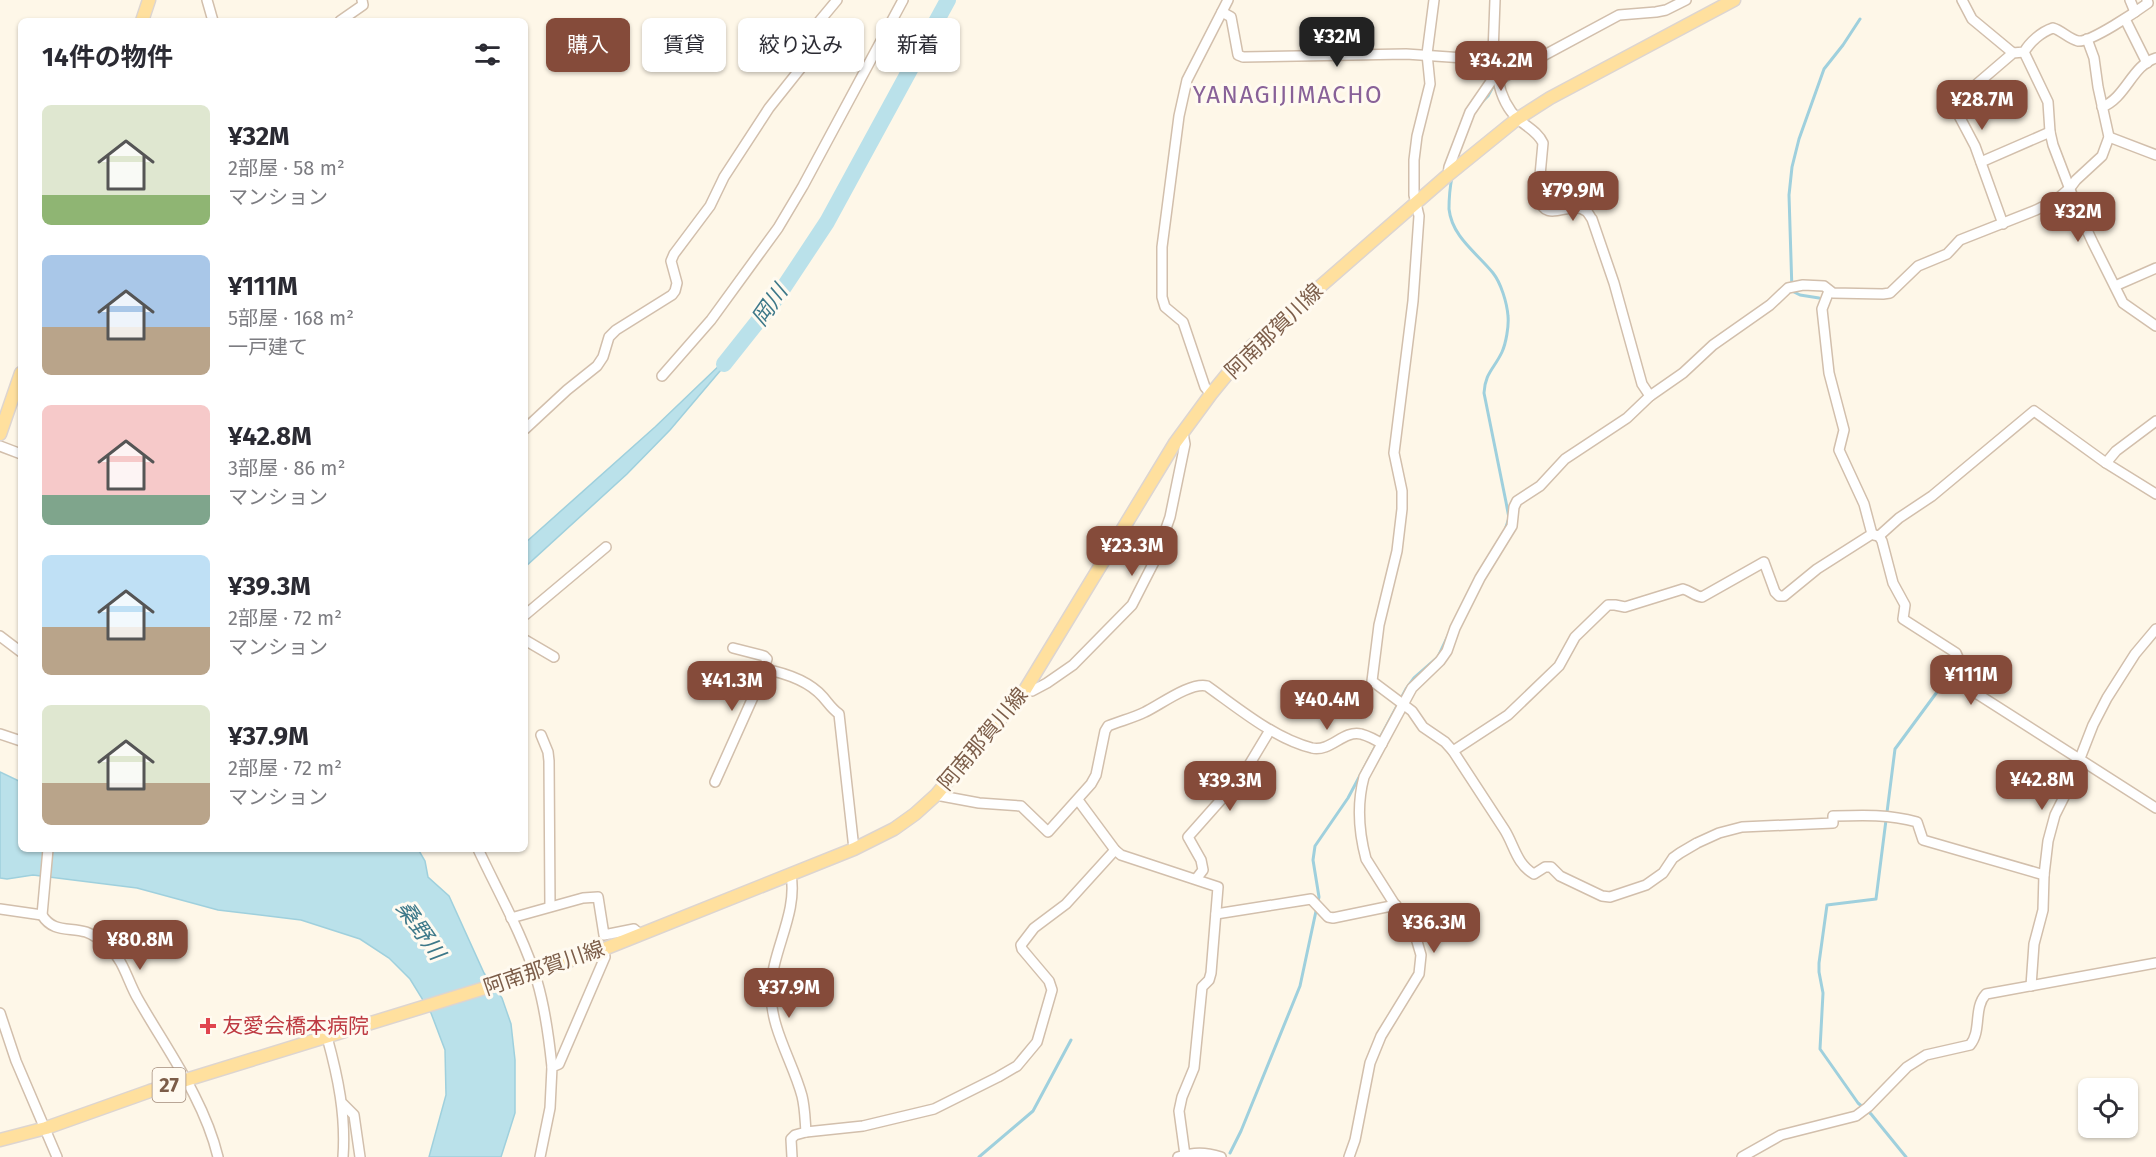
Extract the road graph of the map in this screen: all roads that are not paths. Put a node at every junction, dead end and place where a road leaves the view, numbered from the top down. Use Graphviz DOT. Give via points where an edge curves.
graph roads {
  1 [pos="149,0"];
  2 [pos="207,0"];
  3 [pos="362,0"];
  4 [pos="837,0"];
  5 [pos="903,0"];
  6 [pos="1228,0"];
  7 [pos="1434,0"];
  8 [pos="1495,0"];
  9 [pos="1663,0"];
  10 [pos="1686,0"];
  11 [pos="1734,0"];
  12 [pos="1962,0"];
  13 [pos="2130,0"];
  14 [pos="2148,2"];
  15 [pos="1666,10"];
  16 [pos="1222,12"];
  17 [pos="2134,12"];
  18 [pos="2156,12"];
  19 [pos="143,18"];
  20 [pos="212,18"];
  21 [pos="344,18"];
  22 [pos="2125,19"];
  23 [pos="2087,39"];
  24 [pos="2024,52"];
  25 [pos="2013,53"];
  26 [pos="1428,54"];
  27 [pos="1493,60"];
  28 [pos="2151,61"];
  29 [pos="1495,80"];
  30 [pos="2102,107"];
  31 [pos="1517,119"];
  32 [pos="2050,132"];
  33 [pos="2109,137"];
  34 [pos="2156,155"];
  35 [pos="1981,162"];
  36 [pos="1448,175"];
  37 [pos="2070,188"];
  38 [pos="1416,203"];
  39 [pos="2003,224"];
  40 [pos="2156,268"];
  41 [pos="2115,286"];
  42 [pos="1829,291"];
  43 [pos="2156,326"];
  44 [pos="662,376"];
  45 [pos="18,382"];
  46 [pos="1211,394"];
  47 [pos="1650,396"];
  48 [pos="2156,422"];
  49 [pos="528,426"];
  50 [pos="1183,433"];
  51 [pos="0,434"];
  52 [pos="0,446"];
  53 [pos="18,453"];
  54 [pos="2106,463"];
  55 [pos="2156,494"];
  56 [pos="1876,535"];
  57 [pos="606,547"];
  58 [pos="528,612"];
  59 [pos="2156,629"];
  60 [pos="0,636"];
  61 [pos="528,642"];
  62 [pos="733,648"];
  63 [pos="18,650"];
  64 [pos="554,657"];
  65 [pos="764,669"];
  66 [pos="1025,690"];
  67 [pos="1400,703"];
  68 [pos="1270,730"];
  69 [pos="0,734"];
  70 [pos="541,735"];
  71 [pos="18,740"];
  72 [pos="1379,742"];
  73 [pos="1453,751"];
  74 [pos="2079,757"];
  75 [pos="715,782"];
  76 [pos="936,795"];
  77 [pos="1078,800"];
  78 [pos="2156,808"];
  79 [pos="854,849"];
  80 [pos="1115,850"];
  81 [pos="48,852"];
  82 [pos="479,852"];
  83 [pos="791,875"];
  84 [pos="2044,875"];
  85 [pos="1196,879"];
  86 [pos="1396,905"];
  87 [pos="550,906"];
  88 [pos="0,909"];
  89 [pos="41,911"];
  90 [pos="1216,914"];
  91 [pos="511,918"];
  92 [pos="640,934"];
  93 [pos="604,949"];
  94 [pos="2156,963"];
  95 [pos="534,973"];
  96 [pos="2031,987"];
  97 [pos="0,1013"];
  98 [pos="333,1035"];
  99 [pos="552,1067"];
  100 [pos="186,1080"];
  101 [pos="343,1104"];
  102 [pos="46,1128"];
  103 [pos="806,1132"];
  104 [pos="0,1140"];
  105 [pos="1182,1156"];
  106 [pos="57,1157"];
  107 [pos="218,1157"];
  108 [pos="343,1157"];
  109 [pos="360,1157"];
  110 [pos="540,1157"];
  111 [pos="792,1157"];
  112 [pos="1221,1157"];
  113 [pos="1349,1157"];
  114 [pos="1742,1157"];
  1 -- 19 [label="main road"];
  2 -- 20 [label="street"];
  3 -- 21 [label="street" via="363,5"];
  4 -- 49 [label="street" via="812,34 808,59 769,108 710,206 674,254 672,267 677,283 672,295 616,330 597,366"];
  5 -- 44 [label="street" via="778,228 711,320"];
  6 -- 16 [label="street"];
  7 -- 26 [label="street"];
  8 -- 27 [label="street"];
  9 -- 15 [label="street"];
  10 -- 15 [label="street"];
  11 -- 31 [label="main road, 阿南那賀川線 / 27"];
  12 -- 25 [label="street" via="1972,20"];
  13 -- 17 [label="street"];
  14 -- 17 [label="street"];
  14 -- 18 [label="street"];
  15 -- 29 [label="street" via="1619,15"];
  16 -- 26 [label="street" via="1231,17 1238,56"];
  16 -- 46 [label="street" via="1187,80 1162,247 1165,307 1183,322 1205,387"];
  17 -- 22 [label="street"];
  22 -- 23 [label="street"];
  22 -- 28 [label="street"];
  23 -- 24 [label="street" via="2078,41 2052,28 2045,30"];
  23 -- 30 [label="street"];
  24 -- 25 [label="street"];
  24 -- 32 [label="street" via="2048,102"];
  25 -- 35 [label="street" via="1957,101 1957,112"];
  26 -- 27 [label="street"];
  26 -- 38 [label="street" via="1430,84 1414,160"];
  27 -- 29 [label="street"];
  28 -- 30 [label="street" via="2121,94"];
  29 -- 31 [label="street"];
  29 -- 36 [label="street" via="1470,112"];
  30 -- 33 [label="street"];
  31 -- 36 [label="main road, 阿南那賀川線 / 27"];
  31 -- 47 [label="street" via="1541,137 1543,143 1540,205 1551,211 1578,208 1592,219 1642,384"];
  32 -- 35 [label="street"];
  32 -- 37 [label="street"];
  33 -- 34 [label="street"];
  33 -- 37 [label="street" via="2102,156"];
  35 -- 39 [label="street"];
  36 -- 38 [label="main road, 阿南那賀川線 / 27"];
  37 -- 39 [label="street" via="2056,200"];
  37 -- 41 [label="street"];
  38 -- 46 [label="main road, 阿南那賀川線 / 27" via="1253,345"];
  38 -- 67 [label="street" via="1419,216 1413,301 1394,453 1402,509 1371,676"];
  39 -- 42 [label="street" via="1960,240 1947,254 1918,266 1890,293"];
  40 -- 41 [label="street"];
  41 -- 43 [label="street" via="2123,303"];
  42 -- 47 [label="street" via="1824,286 1788,288"];
  42 -- 56 [label="street" via="1822,309 1829,373 1844,430 1839,450"];
  45 -- 51 [label="main road"];
  46 -- 50 [label="main road, 阿南那賀川線 / 27"];
  47 -- 67 [label="street" via="1627,418 1565,459 1539,486 1517,501 1512,526 1480,578 1447,651"];
  48 -- 54 [label="street"];
  50 -- 66 [label="main road, 阿南那賀川線 / 27"];
  50 -- 66 [label="street" via="1185,444 1170,517 1155,560 1132,605 1073,665 1047,684"];
  52 -- 53 [label="street"];
  54 -- 55 [label="street"];
  54 -- 56 [label="street" via="2034,411 1932,496"];
  56 -- 73 [label="street" via="1817,569 1784,596 1775,592 1764,562 1702,597 1683,589 1625,607 1608,605 1575,637 1559,666 1508,715"];
  56 -- 74 [label="street" via="1882,541 1893,583 1905,605 1904,620 1956,653 1960,662 1954,675 1957,681"];
  57 -- 58 [label="street"];
  59 -- 74 [label="street" via="2107,698"];
  60 -- 63 [label="street"];
  61 -- 64 [label="street"];
  62 -- 65 [label="street" via="764,656"];
  65 -- 75 [label="street"];
  65 -- 79 [label="street" via="786,674 813,688 840,714"];
  66 -- 76 [label="main road, 阿南那賀川線 / 27"];
  67 -- 72 [label="street"];
  67 -- 73 [label="street"];
  68 -- 72 [label="street" via="1312,748 1359,734"];
  68 -- 77 [label="street" via="1201,685 1108,726 1096,775"];
  68 -- 85 [label="street" via="1243,775 1188,837 1203,870"];
  69 -- 71 [label="street"];
  70 -- 87 [label="street" via="549,761"];
  72 -- 86 [label="street" via="1360,791 1363,848"];
  73 -- 84 [label="street" via="1528,871 1534,874 1551,867 1560,876 1602,896 1646,885 1663,873 1673,858 1719,833 1742,827 1833,823 1833,816 1884,815 1917,822 1923,840"];
  74 -- 78 [label="street"];
  74 -- 84 [label="street" via="2055,815"];
  76 -- 77 [label="street" via="1022,806 1048,832"];
  76 -- 79 [label="main road, 阿南那賀川線 / 27" via="894,829"];
  77 -- 80 [label="street"];
  79 -- 83 [label="main road, 阿南那賀川線 / 27"];
  80 -- 85 [label="street"];
  80 -- 103 [label="street" via="1066,904 1034,928 1022,945 1052,990 1037,1042 1017,1066 933,1109 863,1126"];
  81 -- 89 [label="street"];
  82 -- 91 [label="street"];
  83 -- 92 [label="main road, 阿南那賀川線 / 27"];
  83 -- 103 [label="street" via="792,896 771,992 777,1027 802,1094"];
  84 -- 96 [label="street" via="2043,910 2034,944"];
  85 -- 90 [label="street" via="1218,888"];
  86 -- 90 [label="street" via="1333,918 1311,899"];
  86 -- 113 [label="street" via="1416,938 1421,955 1419,974 1381,1036 1370,1063"];
  87 -- 91 [label="street"];
  87 -- 92 [label="street" via="598,897 604,935 634,929"];
  88 -- 89 [label="street"];
  89 -- 100 [label="street" via="47,923 98,937 111,949"];
  90 -- 105 [label="street" via="1211,974 1202,987 1194,1068 1179,1111"];
  91 -- 95 [label="street"];
  92 -- 93 [label="main road, 阿南那賀川線 / 27"];
  93 -- 95 [label="main road, 阿南那賀川線 / 27"];
  93 -- 99 [label="street" via="605,957 582,1012 559,1064"];
  94 -- 96 [label="street"];
  95 -- 98 [label="main road, 阿南那賀川線 / 27"];
  95 -- 99 [label="street"];
  96 -- 114 [label="street" via="1986,994 1980,1000 1970,1045 1926,1054 1907,1067 1862,1113 1781,1135"];
  97 -- 102 [label="street"];
  98 -- 100 [label="main road, 阿南那賀川線 / 27"];
  98 -- 101 [label="street"];
  99 -- 110 [label="street" via="550,1108"];
  100 -- 102 [label="main road, 阿南那賀川線 / 27"];
  100 -- 107 [label="street" via="209,1125"];
  101 -- 108 [label="street"];
  101 -- 109 [label="street" via="354,1115"];
  102 -- 104 [label="main road, 阿南那賀川線 / 27"];
  102 -- 106 [label="street"];
  103 -- 111 [label="street" via="791,1139"];
  105 -- 112 [label="street" via="1207,1153"];
}
